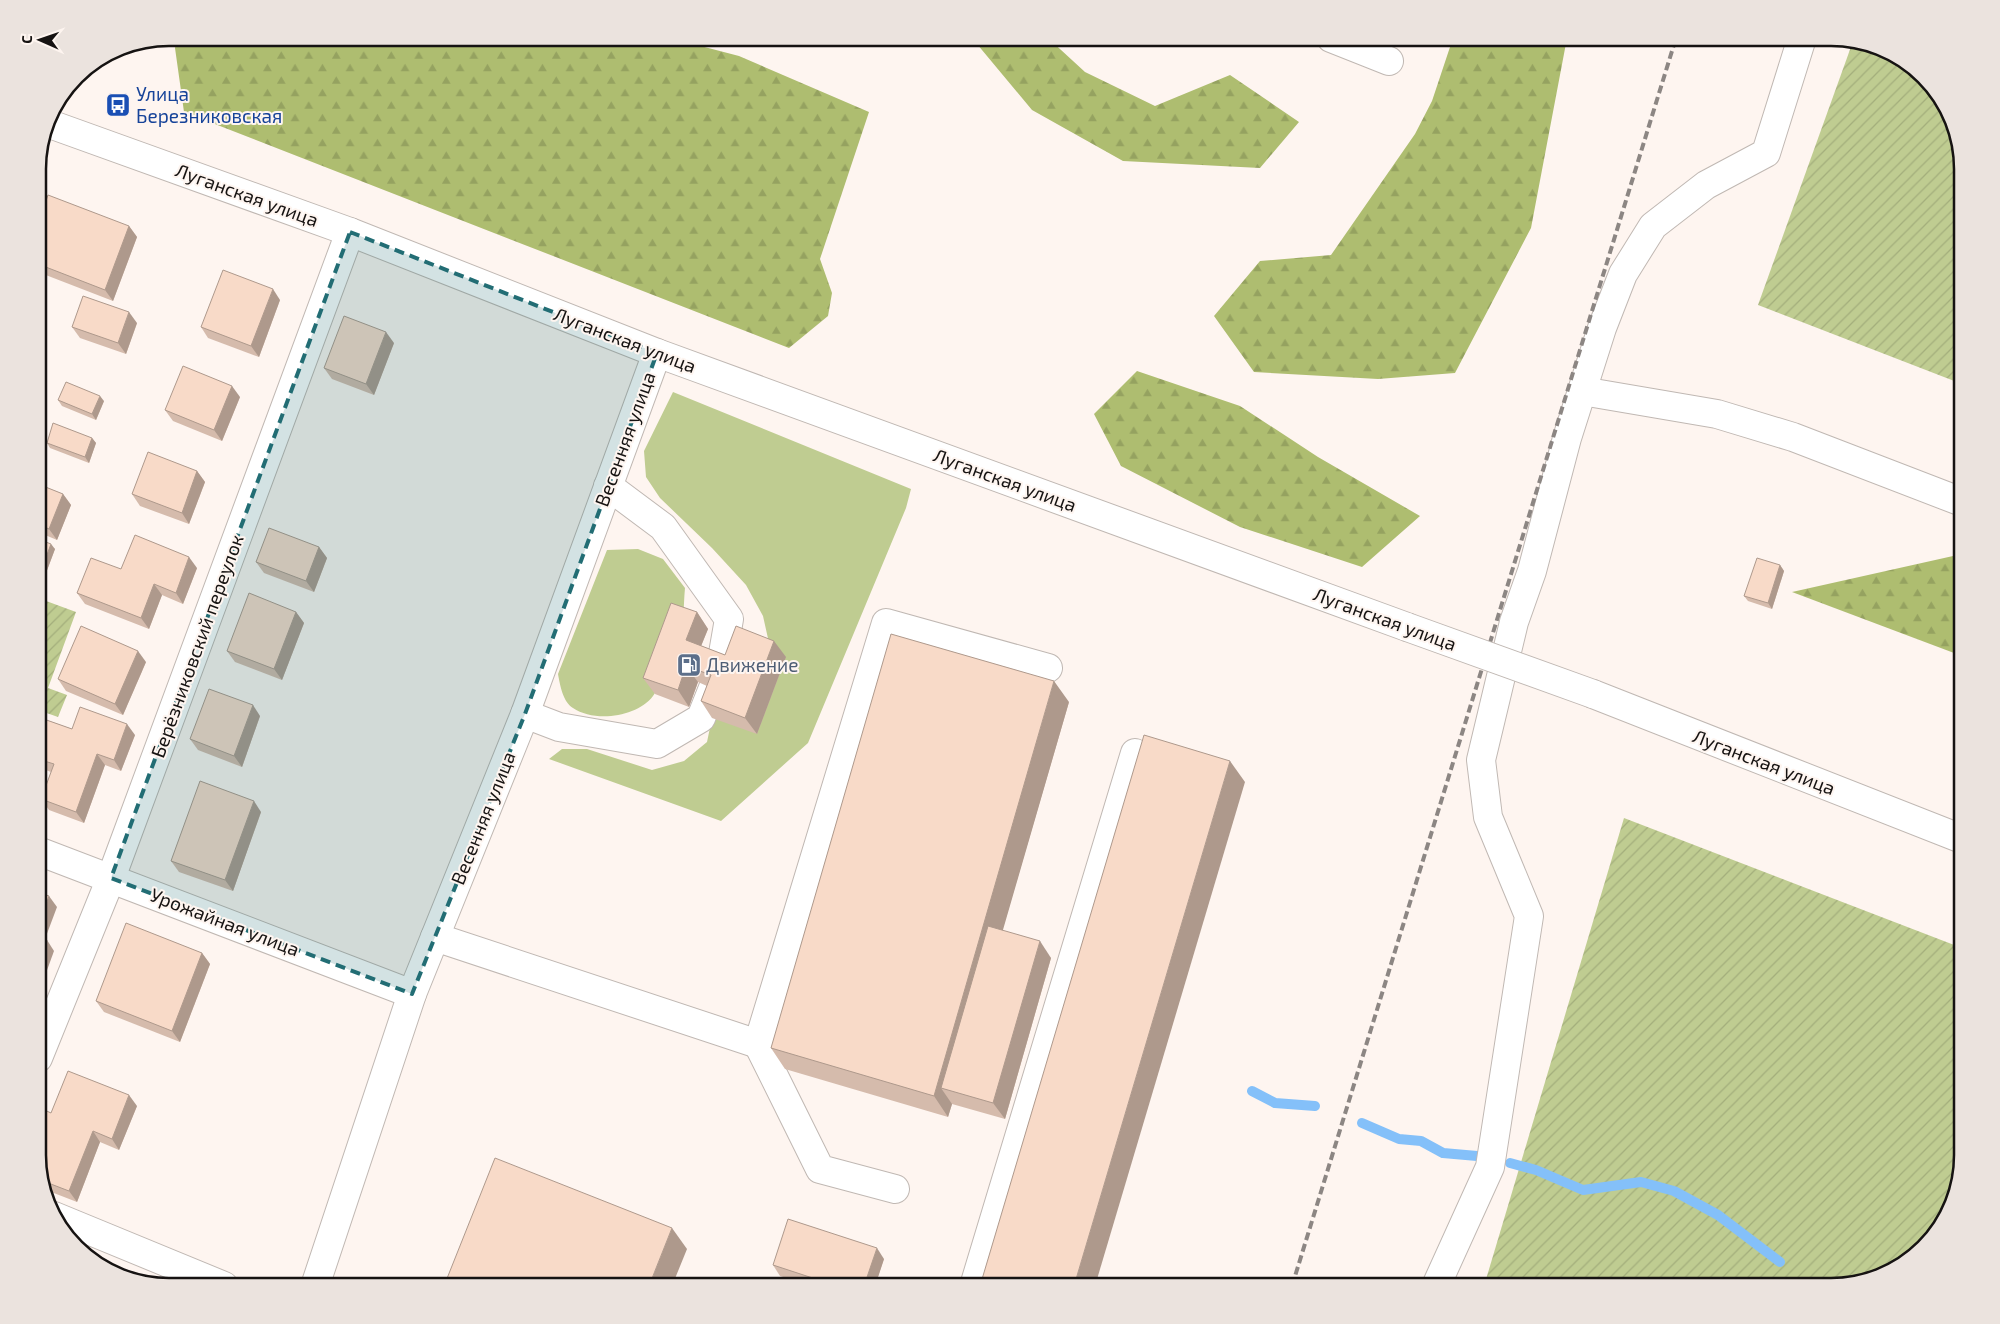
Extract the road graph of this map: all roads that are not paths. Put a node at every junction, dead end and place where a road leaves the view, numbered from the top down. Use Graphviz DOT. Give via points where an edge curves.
graph roads {
  1 [pos="1352,46"];
  2 [pos="1799,46"];
  3 [pos="1389,61"];
  4 [pos="54,126"];
  5 [pos="350,232"];
  6 [pos="657,353"];
  7 [pos="1582,391"];
  8 [pos="608,486"];
  9 [pos="1954,499"];
  10 [pos="1048,668"];
  11 [pos="525,714"];
  12 [pos="1135,752"];
  13 [pos="1954,836"];
  14 [pos="47,855"];
  15 [pos="111,878"];
  16 [pos="435,937"];
  17 [pos="412,994"];
  18 [pos="47,1036"];
  19 [pos="758,1044"];
  20 [pos="895,1188"];
  21 [pos="66,1221"];
  22 [pos="205,1278"];
  23 [pos="318,1278"];
  24 [pos="976,1278"];
  25 [pos="1440,1278"];
  1 -- 3 [label="main road"];
  2 -- 7 [label="main road" via="1766,153 1706,185 1653,226 1622,274"];
  4 -- 5 [label="main road, Луганская улица"];
  5 -- 6 [label="main road, Луганская улица"];
  5 -- 15 [label="main road, Берёзниковский переулок"];
  6 -- 8 [label="main road, Весенняя улица"];
  6 -- 13 [label="main road, Луганская улица, bridge" via="1593,694"];
  7 -- 9 [label="main road" via="1717,414 1793,437"];
  7 -- 25 [label="main road" via="1532,571 1514,622 1481,760 1488,817 1529,916 1490,1167"];
  8 -- 11 [label="main road, Весенняя улица"];
  8 -- 11 [label="main road" via="663,527 729,619 717,676 702,718 657,744 559,726"];
  10 -- 19 [label="main road" via="886,623"];
  11 -- 16 [label="main road, Весенняя улица"];
  12 -- 24 [label="main road"];
  14 -- 15 [label="main road, Урожайная улица"];
  15 -- 17 [label="main road, Урожайная улица"];
  15 -- 18 [label="main road, Берёзниковский переулок"];
  16 -- 17 [label="main road, Весенняя улица"];
  16 -- 19 [label="main road"];
  17 -- 23 [label="main road, Весенняя улица"];
  19 -- 20 [label="main road" via="820,1169"];
  21 -- 22 [label="main road"];
}
